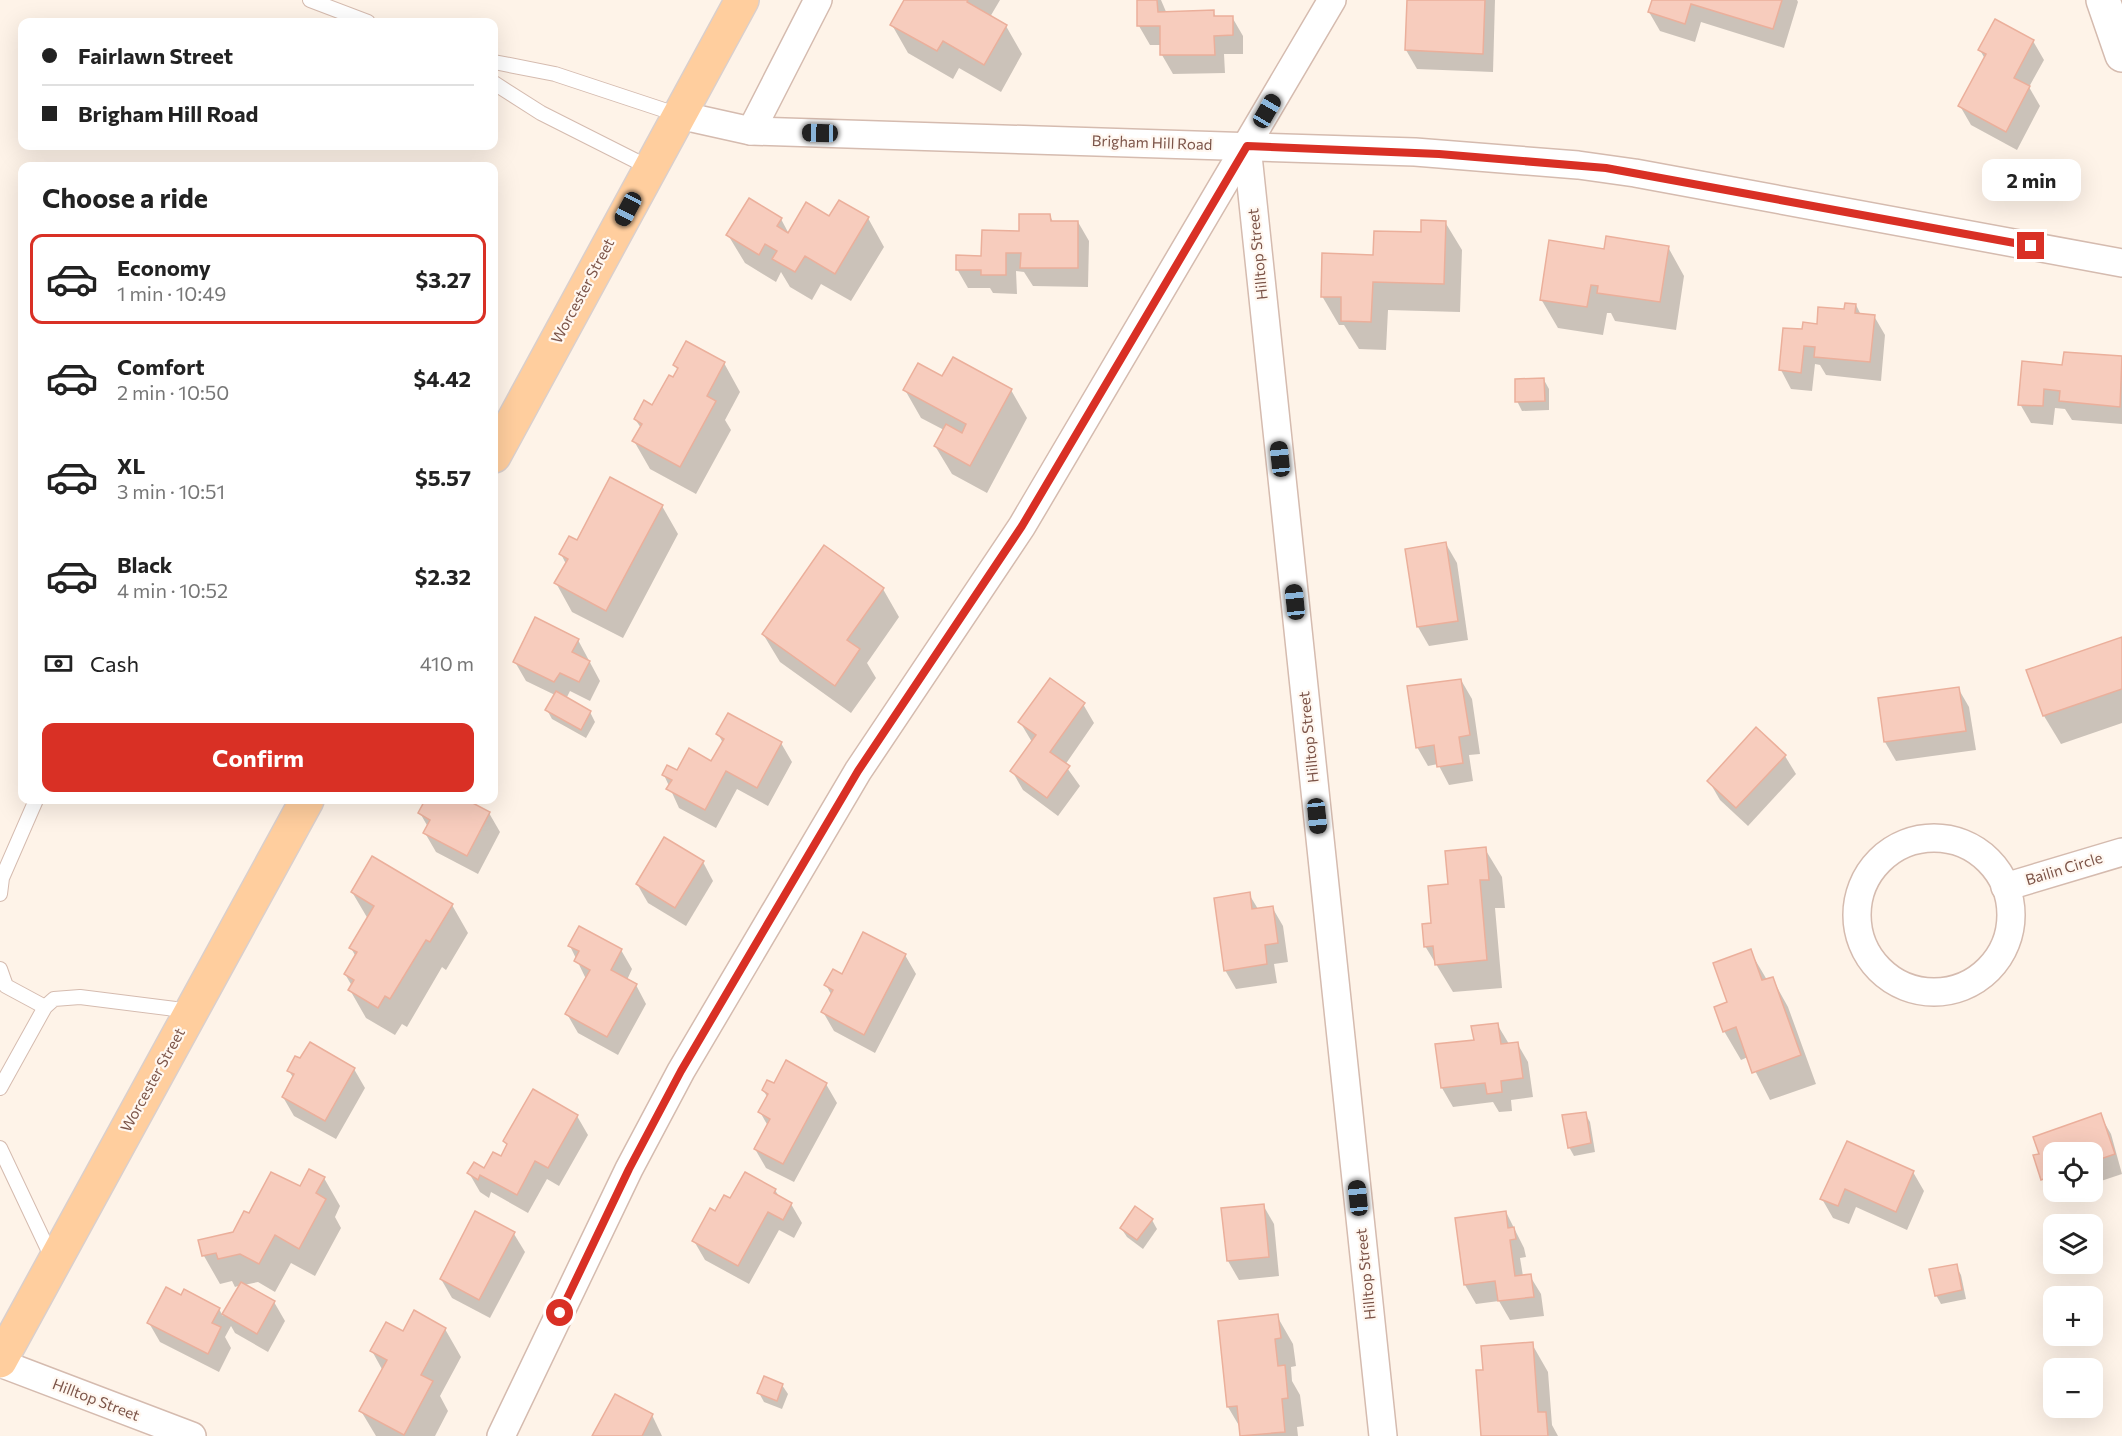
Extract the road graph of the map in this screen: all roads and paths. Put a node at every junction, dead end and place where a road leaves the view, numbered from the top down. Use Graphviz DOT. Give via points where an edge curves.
graph roads {
  1 [pos="310,0"];
  2 [pos="742,0"];
  3 [pos="818,0"];
  4 [pos="1332,0"];
  5 [pos="2103,0"];
  6 [pos="357,18"];
  7 [pos="2122,55"];
  8 [pos="498,63"];
  9 [pos="498,86"];
  10 [pos="679,115"];
  11 [pos="751,131"];
  12 [pos="1247,146"];
  13 [pos="650,168"];
  14 [pos="2122,263"];
  15 [pos="498,449"];
  16 [pos="34,804"];
  17 [pos="305,804"];
  18 [pos="2122,852"];
  19 [pos="1,881"];
  20 [pos="2005,887"];
  21 [pos="0,894"];
  22 [pos="0,969"];
  23 [pos="45,1006"];
  24 [pos="191,1011"];
  25 [pos="0,1088"];
  26 [pos="0,1148"];
  27 [pos="54,1261"];
  28 [pos="0,1362"];
  29 [pos="192,1436"];
  30 [pos="501,1436"];
  31 [pos="1383,1436"];
  1 -- 6 [label="lane"];
  2 -- 10 [label="main road, Worcester Street"];
  3 -- 11 [label="street"];
  4 -- 12 [label="street"];
  5 -- 7 [label="street"];
  8 -- 10 [label="lane" via="555,74"];
  9 -- 13 [label="lane" via="541,113"];
  10 -- 11 [label="street, Brigham Hill Road"];
  10 -- 13 [label="main road, Worcester Street"];
  11 -- 12 [label="street, Brigham Hill Road"];
  12 -- 14 [label="street, Brigham Hill Road" via="1439,154 1606,168"];
  12 -- 30 [label="street" via="1022,526 858,771 681,1071 629,1169"];
  12 -- 31 [label="street, Hilltop Street"];
  13 -- 15 [label="main road, Worcester Street"];
  16 -- 19 [label="lane"];
  17 -- 24 [label="main road, Worcester Street"];
  18 -- 20 [label="street, Bailin Circle"];
  19 -- 21 [label="lane"];
  20 -- 20 [label="street, Bailin Circle" via="2010,918 2008,934 1995,962 1971,983 1941,992 1909,988 1883,973 1863,946 1857,912 1866,879 1876,864 1905,844 1938,838 1971,848 1986,858"];
  22 -- 23 [label="lane" via="6,986"];
  23 -- 24 [label="lane" via="54,999 80,997"];
  23 -- 25 [label="lane"];
  24 -- 27 [label="main road, Worcester Street"];
  26 -- 27 [label="lane"];
  27 -- 28 [label="main road, Worcester Street"];
  28 -- 29 [label="street, Hilltop Street"];
}
